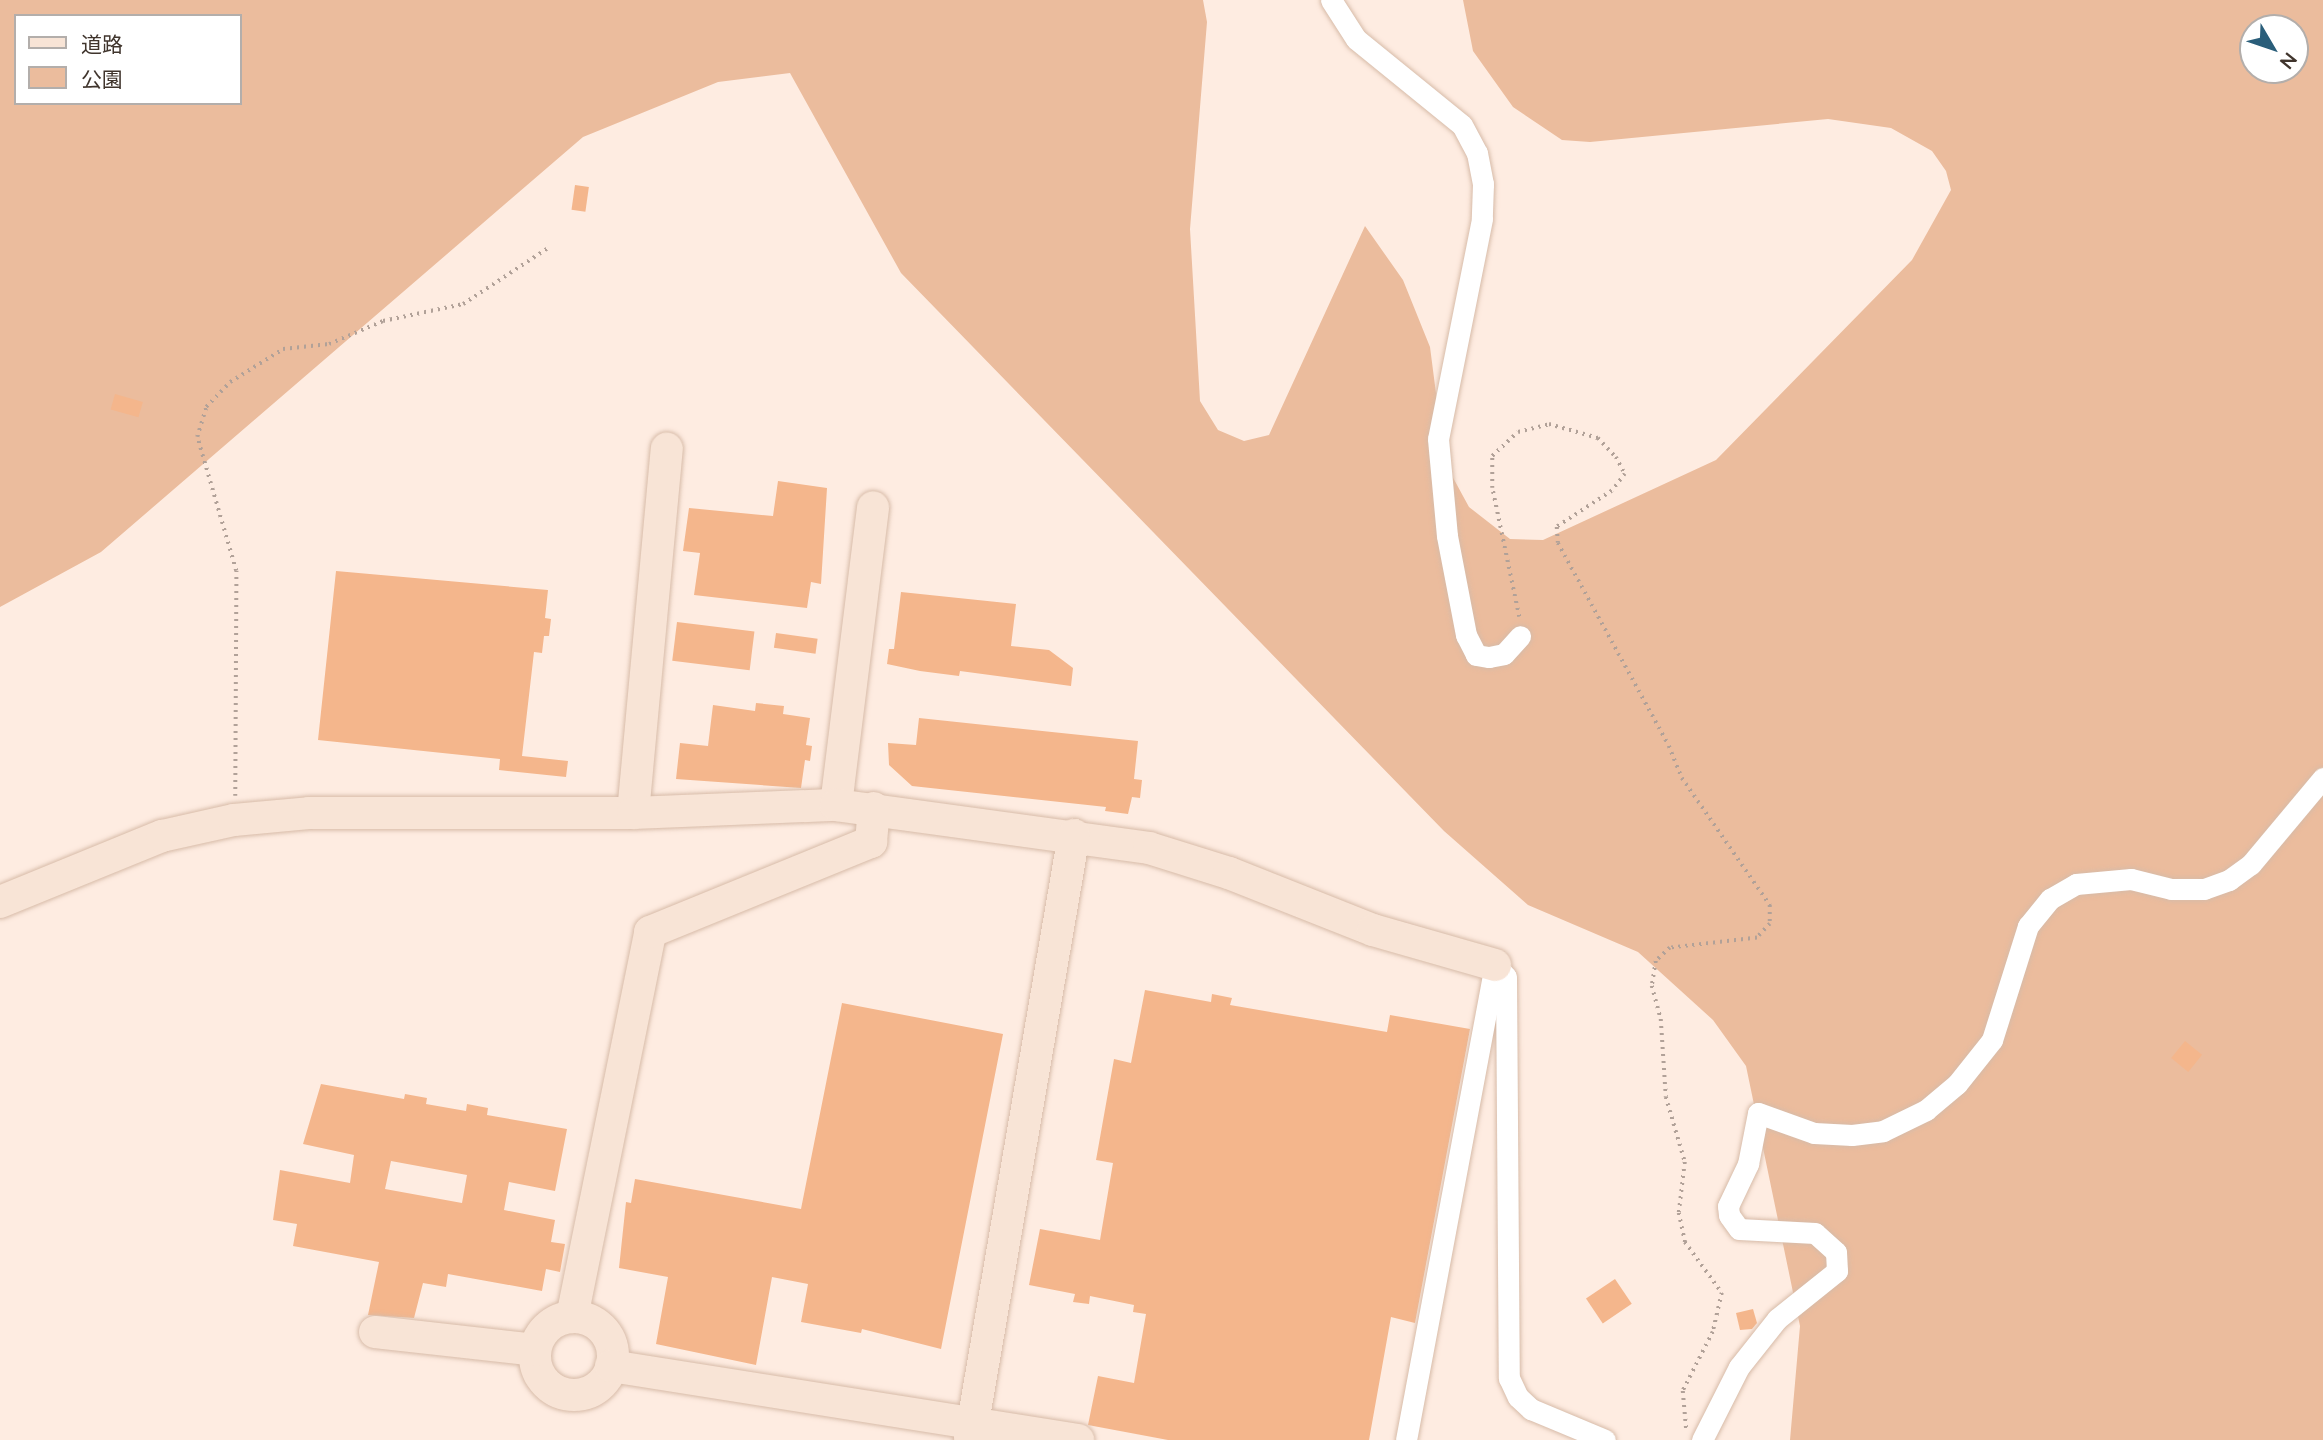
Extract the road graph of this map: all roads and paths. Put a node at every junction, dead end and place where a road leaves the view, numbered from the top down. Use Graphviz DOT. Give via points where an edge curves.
graph roads {
  1 [pos="1331,0"];
  2 [pos="548,248"];
  3 [pos="667,449"];
  4 [pos="873,508"];
  5 [pos="1520,636"];
  6 [pos="2323,778"];
  7 [pos="836,805"];
  8 [pos="874,808"];
  9 [pos="633,813"];
  10 [pos="234,820"];
  11 [pos="1074,835"];
  12 [pos="0,902"];
  13 [pos="1495,965"];
  14 [pos="572,1317"];
  15 [pos="375,1332"];
  16 [pos="535,1350"];
  17 [pos="611,1366"];
  18 [pos="971,1431"];
  19 [pos="1078,1440"];
  20 [pos="1406,1440"];
  21 [pos="1605,1440"];
  22 [pos="1687,1440"];
  23 [pos="1702,1440"];
  1 -- 5 [label="street" via="1356,39 1462,125 1477,153 1483,184 1482,219 1451,362 1439,453 1447,536 1466,635 1476,655 1489,657 1504,654"];
  2 -- 10 [label="path" via="463,304 383,321 329,344 283,349 230,382 206,407 197,438 236,571"];
  3 -- 9 [label="street"];
  4 -- 7 [label="street"];
  5 -- 22 [label="path" via="1492,488 1492,456 1518,432 1549,424 1598,438 1625,474 1612,491 1557,527 1558,543 1670,746 1682,778 1769,905 1770,924 1757,938 1670,948 1656,961 1652,986 1661,1019 1665,1097 1685,1162 1679,1213 1685,1242 1722,1293 1713,1332 1683,1391"];
  6 -- 23 [label="street" via="2251,864 2229,880 2204,889 2171,889 2131,879 2076,884 2050,899 2028,926 1992,1040 1957,1084 1926,1110 1883,1131 1852,1135 1814,1133 1758,1113 1748,1164 1728,1206 1729,1215 1738,1230 1815,1233 1836,1252 1837,1271 1777,1319 1739,1367"];
  7 -- 8 [label="street"];
  7 -- 9 [label="street"];
  8 -- 11 [label="street"];
  8 -- 14 [label="street" via="871,842 649,932"];
  9 -- 10 [label="street" via="309,813"];
  10 -- 12 [label="street" via="162,836"];
  11 -- 13 [label="street" via="1149,848 1229,873 1373,930"];
  11 -- 18 [label="street"];
  13 -- 20 [label="street"];
  13 -- 21 [label="street" via="1506,976 1509,1378 1518,1397 1531,1409"];
  14 -- 16 [label="street" via="544,1331"];
  14 -- 17 [label="street" via="595,1323 604,1331 610,1342"];
  15 -- 16 [label="street"];
  16 -- 17 [label="street" via="540,1376 559,1392 585,1393 596,1387"];
  17 -- 18 [label="street"];
  18 -- 19 [label="street"];
}
